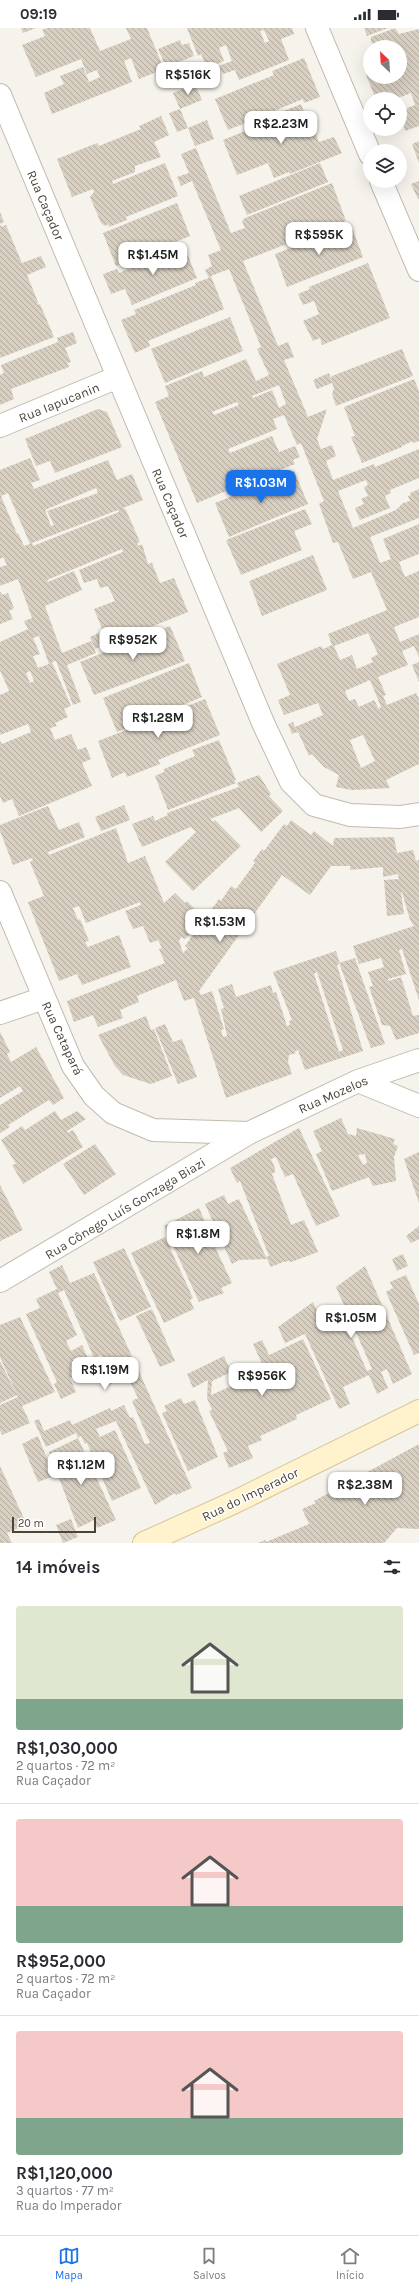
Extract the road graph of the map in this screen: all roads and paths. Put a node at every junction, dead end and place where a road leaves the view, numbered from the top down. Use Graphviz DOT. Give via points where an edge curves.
graph roads {
  1 [pos="317,28"];
  2 [pos="0,95"];
  3 [pos="366,144"];
  4 [pos="384,188"];
  5 [pos="419,270"];
  6 [pos="118,377"];
  7 [pos="0,426"];
  8 [pos="419,814"];
  9 [pos="0,892"];
  10 [pos="44,998"];
  11 [pos="0,1013"];
  12 [pos="419,1060"];
  13 [pos="358,1081"];
  14 [pos="419,1106"];
  15 [pos="249,1133"];
  16 [pos="0,1282"];
  17 [pos="419,1411"];
  18 [pos="144,1543"];
  1 -- 3 [label="street"];
  2 -- 6 [label="street, Rua Caçador"];
  4 -- 5 [label="street"];
  6 -- 7 [label="street, Rua Iapucanin"];
  6 -- 8 [label="street, Rua Caçador" via="290,782 314,805 350,815 400,817"];
  9 -- 10 [label="street, Rua Catapará"];
  10 -- 11 [label="street"];
  10 -- 15 [label="street, Rua Catapará" via="73,1066 94,1096 113,1113 153,1130"];
  12 -- 13 [label="street, Rua Mozelos"];
  13 -- 14 [label="street"];
  13 -- 15 [label="street, Rua Mozelos"];
  15 -- 16 [label="street, Rua Cônego Luís Gonzaga Biazi"];
  17 -- 18 [label="street, Rua do Imperador" via="235,1502"];
}
